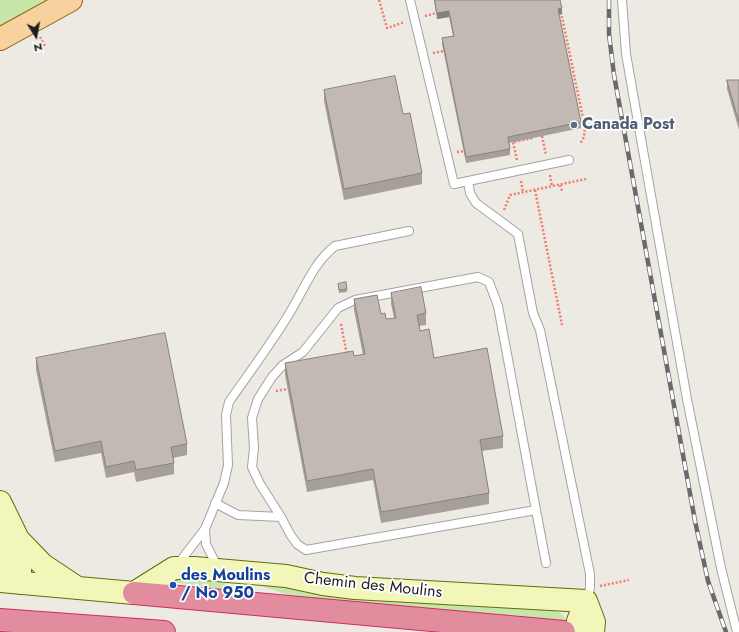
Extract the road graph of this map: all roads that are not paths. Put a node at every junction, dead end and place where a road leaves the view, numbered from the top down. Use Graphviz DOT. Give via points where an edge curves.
graph roads {
  1 [pos="72,0"];
  2 [pos="410,0"];
  3 [pos="622,0"];
  4 [pos="0,39"];
  5 [pos="570,160"];
  6 [pos="468,181"];
  7 [pos="409,231"];
  8 [pos="214,503"];
  9 [pos="1,504"];
  10 [pos="536,510"];
  11 [pos="281,517"];
  12 [pos="205,529"];
  13 [pos="18,539"];
  14 [pos="546,563"];
  15 [pos="174,568"];
  16 [pos="0,569"];
  17 [pos="219,570"];
  18 [pos="10,582"];
  19 [pos="76,588"];
  20 [pos="134,593"];
  21 [pos="588,594"];
  22 [pos="0,620"];
  23 [pos="164,632"];
  24 [pos="564,632"];
  25 [pos="577,632"];
  26 [pos="593,632"];
  27 [pos="737,632"];
  1 -- 4 [label="main road"];
  2 -- 6 [label="lane" via="454,184"];
  3 -- 27 [label="lane" via="626,54 687,399 721,568"];
  5 -- 6 [label="lane"];
  6 -- 21 [label="lane" via="474,200 517,233 533,313 540,330 590,574"];
  7 -- 8 [label="lane" via="335,246 317,264 289,314 229,402 226,415 228,465 224,483"];
  8 -- 11 [label="lane" via="238,515"];
  8 -- 12 [label="lane"];
  9 -- 13 [label="street"];
  9 -- 16 [label="street" via="3,543"];
  10 -- 11 [label="lane" via="306,550 296,544"];
  10 -- 11 [label="lane" via="498,306 488,282 478,277 348,302 334,311 303,352 272,377 258,399 252,418 252,467"];
  10 -- 14 [label="lane"];
  12 -- 15 [label="lane" via="189,553"];
  12 -- 17 [label="lane" via="206,544"];
  13 -- 18 [label="street" via="20,554"];
  13 -- 19 [label="street" via="42,565"];
  15 -- 17 [label="street, Chemin des Moulins"];
  15 -- 20 [label="street"];
  17 -- 21 [label="street, Chemin des Moulins" via="286,576 323,584 385,590"];
  18 -- 19 [label="street"];
  19 -- 20 [label="street"];
  20 -- 24 [label="highway"];
  21 -- 25 [label="street" via="578,621"];
  21 -- 26 [label="street" via="594,622"];
  22 -- 23 [label="highway"];
}
